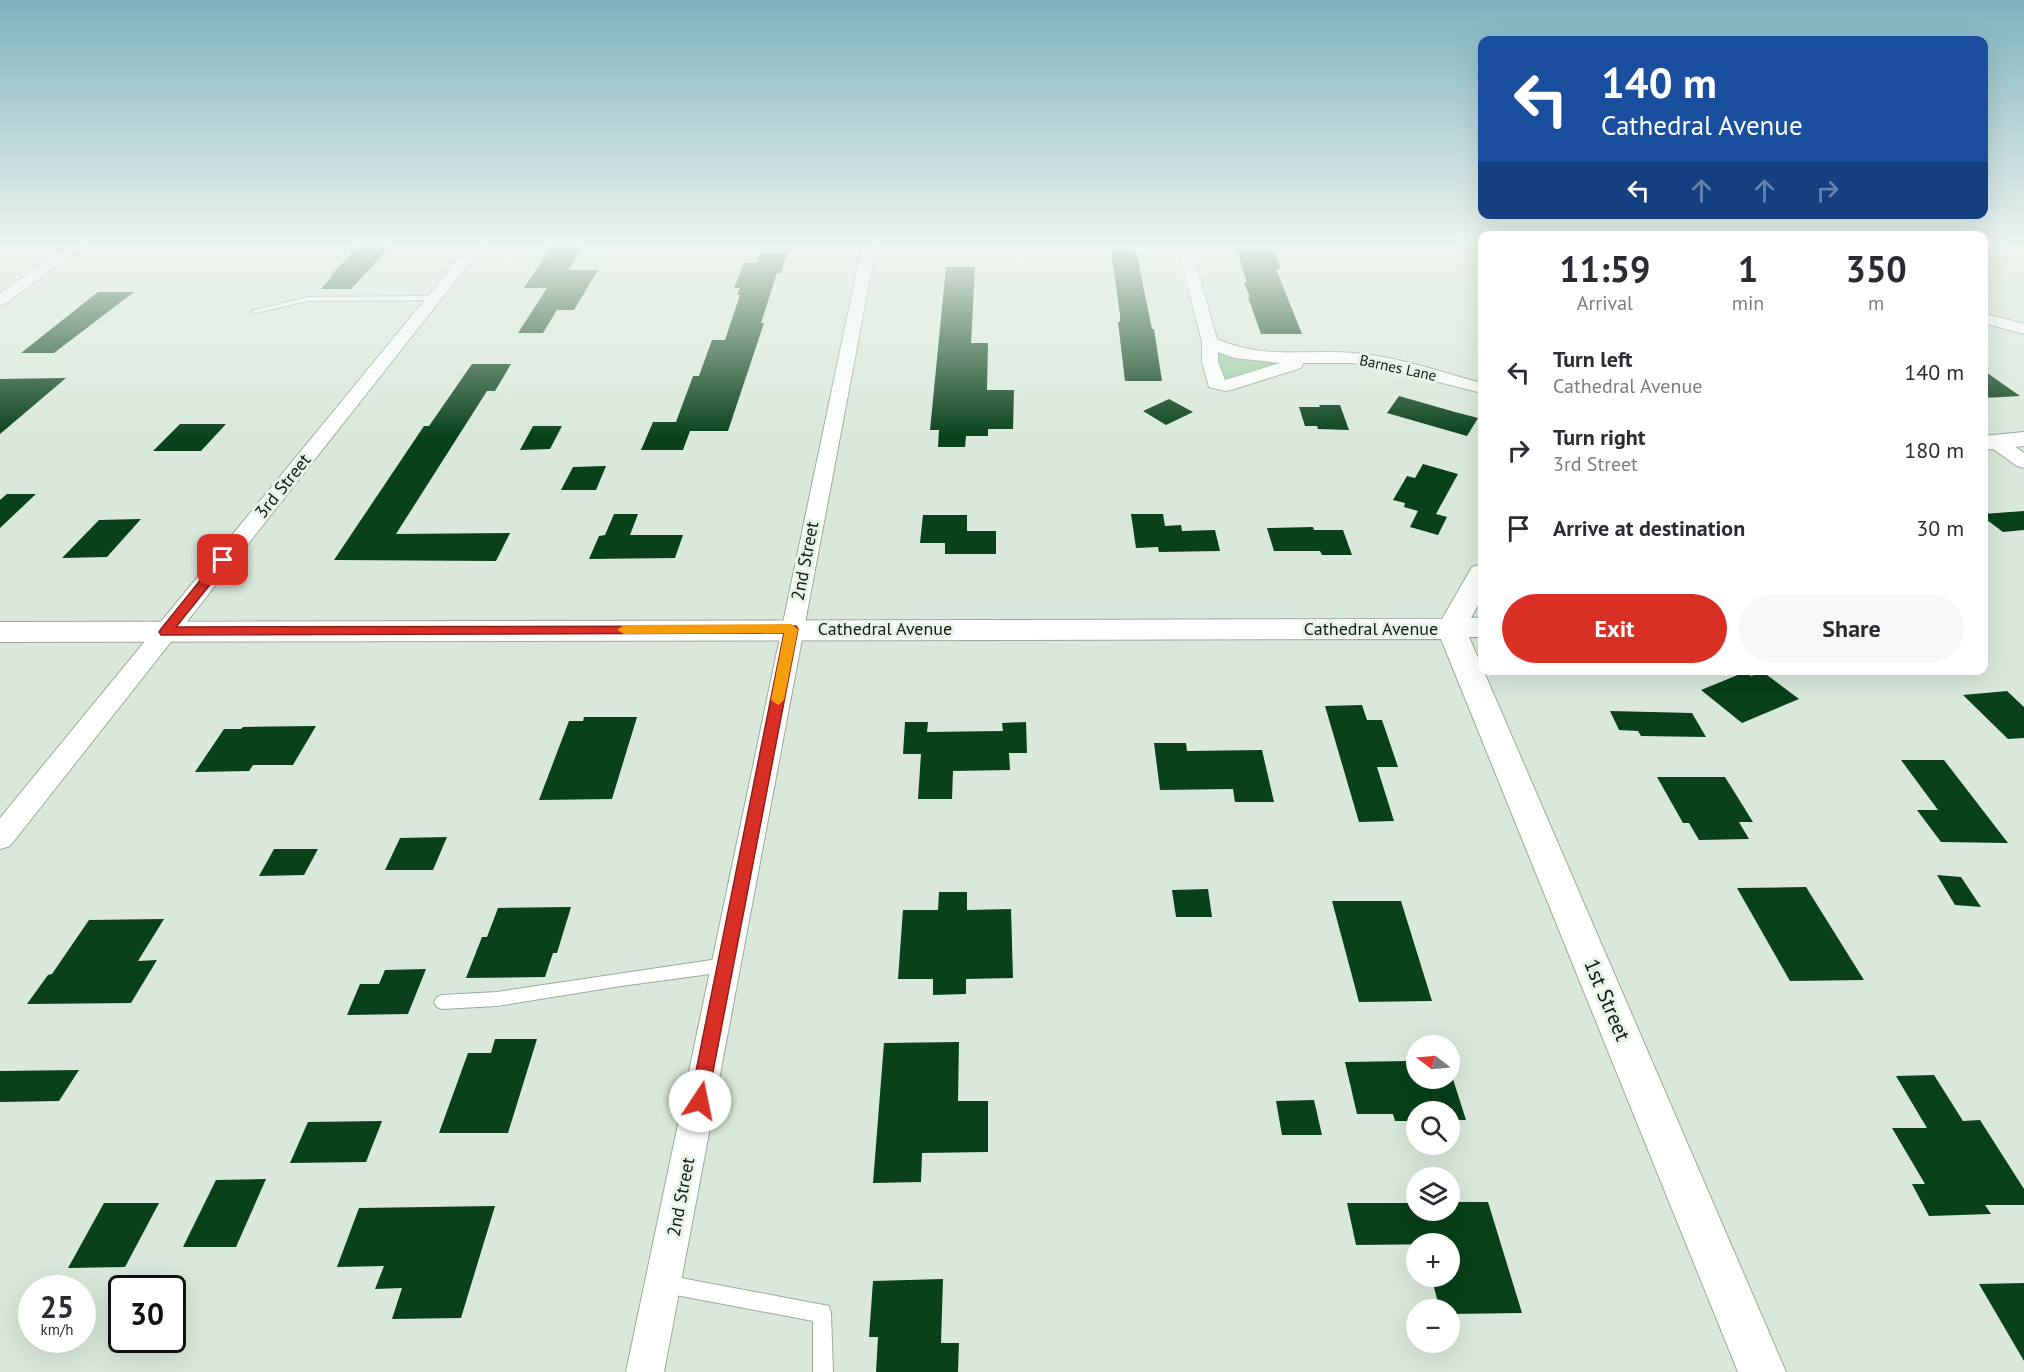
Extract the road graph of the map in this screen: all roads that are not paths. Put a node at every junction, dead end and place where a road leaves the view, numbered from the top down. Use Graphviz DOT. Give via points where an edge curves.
graph roads {
  1 [pos="259,310"];
  2 [pos="424,310"];
  3 [pos="856,310"];
  4 [pos="1201,310"];
  5 [pos="255,311"];
  6 [pos="1988,319"];
  7 [pos="2024,329"];
  8 [pos="1210,342"];
  9 [pos="1312,358"];
  10 [pos="1478,387"];
  11 [pos="2024,439"];
  12 [pos="1990,443"];
  13 [pos="2024,462"];
  14 [pos="1478,580"];
  15 [pos="1478,627"];
  16 [pos="791,629"];
  17 [pos="1451,629"];
  18 [pos="0,632"];
  19 [pos="165,632"];
  20 [pos="0,838"];
  21 [pos="727,964"];
  22 [pos="442,1002"];
  23 [pos="663,1284"];
  24 [pos="645,1372"];
  25 [pos="823,1372"];
  26 [pos="1762,1372"];
  1 -- 5 [label="lane"];
  2 -- 19 [label="street, 3rd Street"];
  3 -- 16 [label="street, 2nd Street"];
  4 -- 8 [label="street, Barnes Lane"];
  6 -- 7 [label="street"];
  8 -- 9 [label="street, Barnes Lane" via="1235,353 1265,358"];
  8 -- 9 [label="street, Barnes Lane" via="1215,383 1225,386"];
  9 -- 10 [label="street, Barnes Lane" via="1383,363"];
  11 -- 12 [label="street"];
  12 -- 13 [label="street"];
  14 -- 17 [label="street"];
  15 -- 17 [label="street, Cathedral Avenue"];
  16 -- 17 [label="street, Cathedral Avenue"];
  16 -- 19 [label="street, Cathedral Avenue"];
  16 -- 21 [label="street, 2nd Street"];
  17 -- 26 [label="street, 1st Street"];
  18 -- 19 [label="street, Cathedral Avenue"];
  19 -- 20 [label="street, 3rd Street"];
  21 -- 22 [label="lane" via="497,999"];
  21 -- 23 [label="street, 2nd Street"];
  23 -- 24 [label="street, 2nd Street"];
  23 -- 25 [label="lane" via="822,1313"];
}
